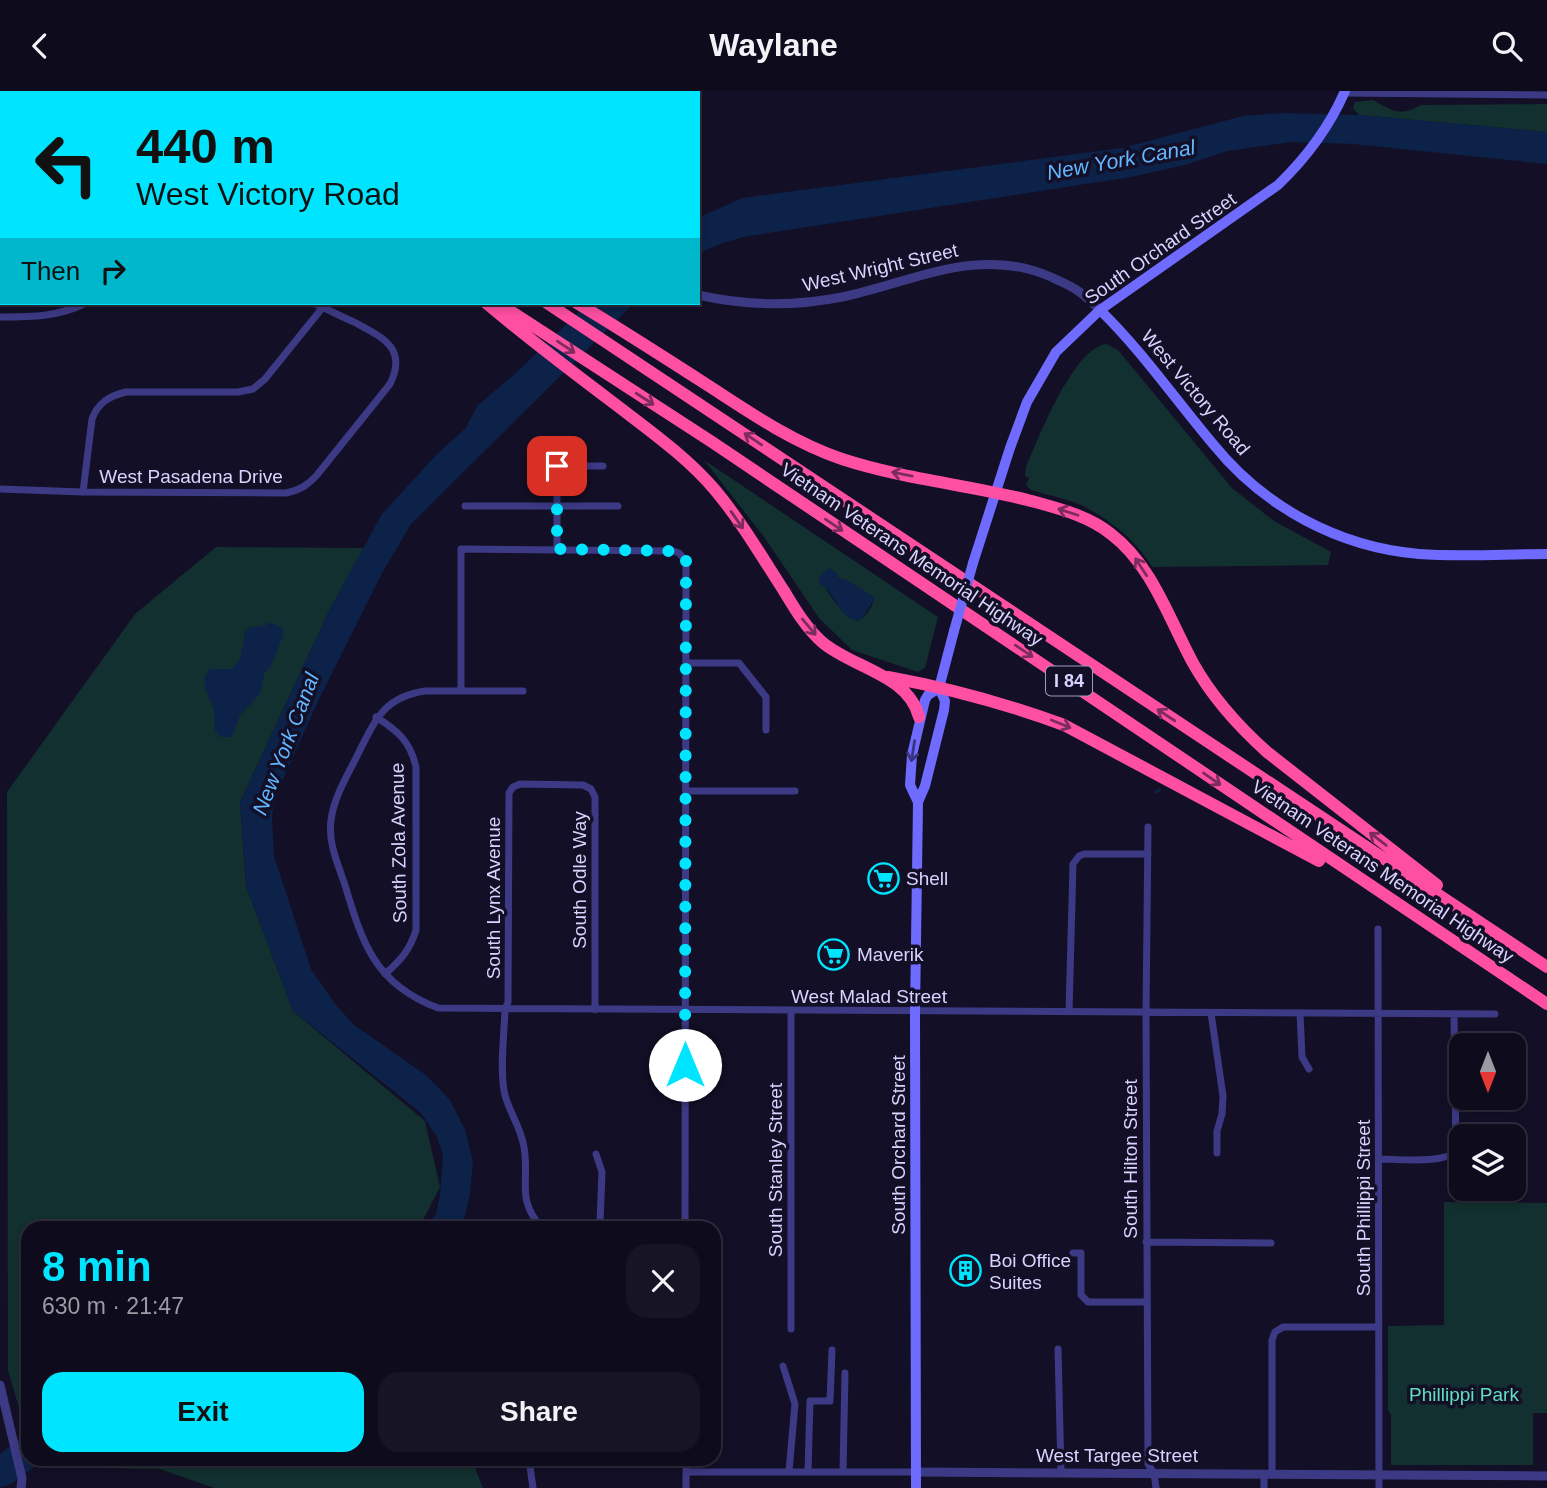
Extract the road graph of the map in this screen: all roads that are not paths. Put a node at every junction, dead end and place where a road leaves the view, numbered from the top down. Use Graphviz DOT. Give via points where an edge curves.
graph roads {
  1 [pos="1345,92"];
  2 [pos="1547,95"];
  3 [pos="700,295"];
  4 [pos="82,305"];
  5 [pos="318,305"];
  6 [pos="488,305"];
  7 [pos="501,305"];
  8 [pos="550,305"];
  9 [pos="580,305"];
  10 [pos="323,307"];
  11 [pos="1100,310"];
  12 [pos="0,317"];
  13 [pos="557,457"];
  14 [pos="557,466"];
  15 [pos="603,467"];
  16 [pos="0,489"];
  17 [pos="83,492"];
  18 [pos="996,492"];
  19 [pos="465,506"];
  20 [pos="557,506"];
  21 [pos="618,506"];
  22 [pos="557,549"];
  23 [pos="1547,554"];
  24 [pos="687,663"];
  25 [pos="881,675"];
  26 [pos="939,688"];
  27 [pos="461,691"];
  28 [pos="523,691"];
  29 [pos="376,717"];
  30 [pos="919,717"];
  31 [pos="766,730"];
  32 [pos="513,787"];
  33 [pos="686,791"];
  34 [pos="795,791"];
  35 [pos="918,802"];
  36 [pos="1148,827"];
  37 [pos="1148,854"];
  38 [pos="1391,899"];
  39 [pos="1378,929"];
  40 [pos="1509,941"];
  41 [pos="1547,967"];
  42 [pos="385,974"];
  43 [pos="1547,1004"];
  44 [pos="505,1010"];
  45 [pos="595,1010"];
  46 [pos="685,1011"];
  47 [pos="791,1011"];
  48 [pos="915,1012"];
  49 [pos="1069,1012"];
  50 [pos="1146,1013"];
  51 [pos="1211,1013"];
  52 [pos="1300,1013"];
  53 [pos="1379,1014"];
  54 [pos="1454,1014"];
  55 [pos="1494,1014"];
  56 [pos="1309,1069"];
  57 [pos="1217,1153"];
  58 [pos="596,1154"];
  59 [pos="1379,1159"];
  60 [pos="536,1221"];
  61 [pos="600,1221"];
  62 [pos="685,1221"];
  63 [pos="1146,1242"];
  64 [pos="1271,1243"];
  65 [pos="1073,1254"];
  66 [pos="1146,1302"];
  67 [pos="1379,1327"];
  68 [pos="791,1329"];
  69 [pos="1058,1349"];
  70 [pos="832,1350"];
  71 [pos="782,1366"];
  72 [pos="845,1373"];
  73 [pos="0,1385"];
  74 [pos="531,1466"];
  75 [pos="686,1466"];
  76 [pos="789,1471"];
  77 [pos="686,1472"];
  78 [pos="808,1472"];
  79 [pos="843,1472"];
  80 [pos="916,1472"];
  81 [pos="1060,1472"];
  82 [pos="1154,1473"];
  83 [pos="1268,1474"];
  84 [pos="1379,1474"];
  85 [pos="1547,1476"];
  86 [pos="23,1485"];
  87 [pos="533,1488"];
  88 [pos="686,1488"];
  89 [pos="916,1488"];
  90 [pos="1156,1488"];
  91 [pos="1264,1488"];
  92 [pos="1379,1488"];
  1 -- 2 [label="street"];
  1 -- 11 [label="main road, South Orchard Street" via="1317,142 1265,195"];
  3 -- 11 [label="street, West Wright Street" via="752,305 812,302 957,266 1000,264 1055,279"];
  4 -- 12 [label="street" via="46,317"];
  5 -- 10 [label="street"];
  6 -- 25 [label="highway, one-way" via="673,449 716,492 822,641 850,662"];
  7 -- 38 [label="highway, Vietnam Veterans Memorial Highway / I 84, one-way"];
  40 -- 8 [label="highway, Vietnam Veterans Memorial Highway / I 84, one-way"];
  18 -- 9 [label="highway, one-way" via="841,459 801,442"];
  10 -- 17 [label="street" via="253,389 126,392 103,402 92,419"];
  10 -- 17 [label="street, West Pasadena Drive" via="389,343 396,371 310,483 286,493"];
  11 -- 18 [label="main road, South Orchard Street" via="1056,352 1027,403"];
  11 -- 23 [label="main road, West Victory Road" via="1128,337 1247,480 1305,521 1352,541 1420,554"];
  13 -- 14 [label="street"];
  14 -- 15 [label="street"];
  14 -- 20 [label="street"];
  16 -- 17 [label="street, West Pasadena Drive"];
  18 -- 26 [label="main road, South Orchard Street, bridge"];
  40 -- 18 [label="highway, one-way" via="1245,732 1194,664 1144,570 1113,535 1081,516"];
  19 -- 20 [label="street"];
  20 -- 21 [label="street"];
  20 -- 22 [label="street"];
  22 -- 24 [label="street" via="673,551 684,557"];
  22 -- 27 [label="street" via="461,549"];
  24 -- 31 [label="street" via="739,663 766,697"];
  24 -- 33 [label="street"];
  25 -- 26 [label="highway"];
  25 -- 30 [label="highway" via="902,689"];
  26 -- 30 [label="main road, South Orchard Street" via="928,695"];
  26 -- 35 [label="main road, South Orchard Street" via="944,710"];
  26 -- 38 [label="highway, one-way" via="1073,729"];
  27 -- 28 [label="street"];
  27 -- 29 [label="street" via="410,693"];
  29 -- 42 [label="street" via="335,802 330,831 359,934"];
  29 -- 42 [label="street, South Zola Avenue" via="399,731 416,767 416,930 402,959"];
  30 -- 35 [label="main road, South Orchard Street, one-way" via="910,785"];
  32 -- 44 [label="street, South Lynx Avenue" via="509,793"];
  32 -- 45 [label="street, South Odle Way" via="583,785 595,797"];
  33 -- 34 [label="street"];
  33 -- 46 [label="street"];
  35 -- 48 [label="main road, South Orchard Street"];
  36 -- 37 [label="street, South Hilton Street"];
  37 -- 49 [label="street" via="1084,854 1073,864"];
  37 -- 50 [label="street, South Hilton Street"];
  38 -- 43 [label="highway, Vietnam Veterans Memorial Highway / I 84"];
  39 -- 53 [label="street, South Phillippi Street"];
  40 -- 41 [label="highway, Vietnam Veterans Memorial Highway / I 84"];
  42 -- 44 [label="street, West Malad Street" via="422,1002 438,1008"];
  44 -- 45 [label="street, West Malad Street"];
  44 -- 60 [label="street, South Lynx Avenue" via="504,1089 521,1131 525,1196"];
  45 -- 46 [label="street, West Malad Street"];
  46 -- 47 [label="street, West Malad Street"];
  46 -- 62 [label="street"];
  47 -- 48 [label="street, West Malad Street"];
  47 -- 68 [label="street, South Stanley Street"];
  48 -- 49 [label="street, West Malad Street"];
  48 -- 80 [label="main road, South Orchard Street"];
  49 -- 50 [label="street, West Malad Street"];
  50 -- 51 [label="street, West Malad Street"];
  50 -- 63 [label="street, South Hilton Street"];
  51 -- 52 [label="street, West Malad Street"];
  51 -- 57 [label="street" via="1223,1096"];
  52 -- 53 [label="street, West Malad Street"];
  52 -- 56 [label="street" via="1302,1057"];
  53 -- 54 [label="street, West Malad Street"];
  53 -- 59 [label="street, South Phillippi Street"];
  54 -- 55 [label="street, West Malad Street"];
  54 -- 59 [label="street" via="1455,1151 1440,1159"];
  58 -- 61 [label="street" via="602,1172"];
  59 -- 67 [label="street, South Phillippi Street"];
  63 -- 64 [label="street"];
  63 -- 66 [label="street, South Hilton Street"];
  65 -- 66 [label="street" via="1081,1254 1081,1295 1088,1302"];
  66 -- 82 [label="street, South Hilton Street" via="1148,1464"];
  67 -- 83 [label="street" via="1283,1327 1275,1332"];
  67 -- 84 [label="street, South Phillippi Street"];
  69 -- 81 [label="street"];
  70 -- 78 [label="street" via="830,1401 810,1401"];
  71 -- 76 [label="street" via="795,1404"];
  72 -- 79 [label="street"];
  73 -- 86 [label="street"];
  74 -- 87 [label="street"];
  75 -- 77 [label="street"];
  76 -- 77 [label="street, West Targee Street"];
  76 -- 78 [label="street, West Targee Street"];
  77 -- 88 [label="street"];
  78 -- 79 [label="street, West Targee Street"];
  79 -- 80 [label="street, West Targee Street"];
  80 -- 81 [label="street, West Targee Street"];
  80 -- 89 [label="main road, South Orchard Street"];
  81 -- 82 [label="street, West Targee Street"];
  82 -- 83 [label="street, West Targee Street"];
  82 -- 90 [label="street, South Hilton Street"];
  83 -- 84 [label="street, West Targee Street"];
  83 -- 91 [label="street"];
  84 -- 85 [label="street, West Targee Street"];
  84 -- 92 [label="street, South Phillippi Street"];
}
